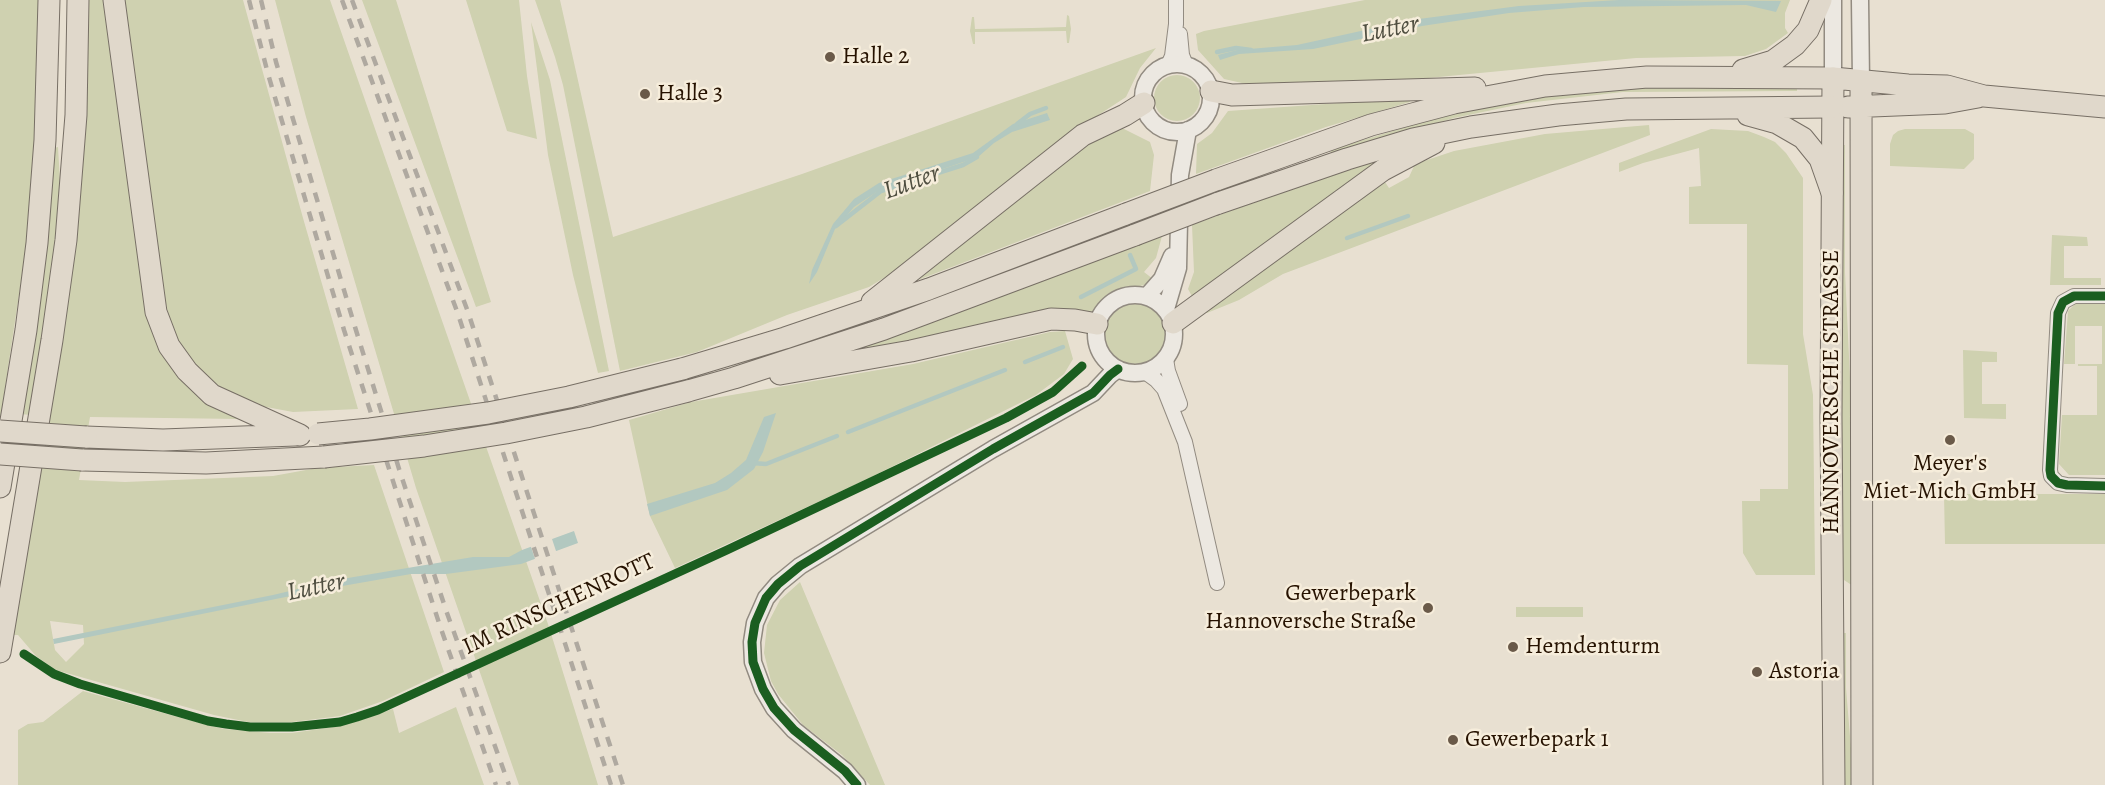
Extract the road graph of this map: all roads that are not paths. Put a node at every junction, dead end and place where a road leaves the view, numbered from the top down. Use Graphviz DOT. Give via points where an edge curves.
graph roads {
  1 [pos="49,0"];
  2 [pos="78,0"];
  3 [pos="114,0"];
  4 [pos="1176,0"];
  5 [pos="1821,0"];
  6 [pos="1833,0"];
  7 [pos="1860,0"];
  8 [pos="1176,24"];
  9 [pos="1168,65"];
  10 [pos="1186,65"];
  11 [pos="1717,76"];
  12 [pos="1833,78"];
  13 [pos="1861,81"];
  14 [pos="1545,86"];
  15 [pos="1210,91"];
  16 [pos="1984,96"];
  17 [pos="1144,103"];
  18 [pos="1860,106"];
  19 [pos="1832,107"];
  20 [pos="2105,107"];
  21 [pos="1718,108"];
  22 [pos="1470,127"];
  23 [pos="1169,130"];
  24 [pos="1188,130"];
  25 [pos="1832,193"];
  26 [pos="929,289"];
  27 [pos="1147,296"];
  28 [pos="2105,296"];
  29 [pos="858,313"];
  30 [pos="1170,316"];
  31 [pos="1097,324"];
  32 [pos="831,347"];
  33 [pos="1103,356"];
  34 [pos="1166,359"];
  35 [pos="1118,369"];
  36 [pos="1145,372"];
  37 [pos="734,378"];
  38 [pos="1078,402"];
  39 [pos="6,429"];
  40 [pos="309,434"];
  41 [pos="1185,442"];
  42 [pos="0,454"];
  43 [pos="2105,486"];
  44 [pos="0,487"];
  45 [pos="1217,583"];
  46 [pos="0,652"];
  47 [pos="857,785"];
  48 [pos="1834,785"];
  49 [pos="1862,785"];
  1 -- 44 [label="main road" via="37,243"];
  2 -- 46 [label="main road" via="76,115 66,240"];
  3 -- 40 [label="main road" via="156,312 170,346 187,371 212,395"];
  4 -- 8 [label="street"];
  5 -- 11 [label="main road" via="1808,30 1788,51 1765,64"];
  6 -- 12 [label="street, HANNOVERSCHE STRASSE"];
  7 -- 13 [label="street, HANNOVERSCHE STRASSE"];
  8 -- 9 [label="street"];
  8 -- 10 [label="street"];
  9 -- 10 [label="street"];
  9 -- 17 [label="street" via="1150,79 1144,90"];
  10 -- 15 [label="street" via="1204,77"];
  11 -- 12 [label="main road"];
  11 -- 14 [label="main road" via="1618,78"];
  12 -- 13 [label="main road"];
  12 -- 19 [label="main road, HANNOVERSCHE STRASSE"];
  13 -- 16 [label="main road" via="1947,86"];
  13 -- 18 [label="main road, HANNOVERSCHE STRASSE"];
  14 -- 15 [label="main road" via="1232,95"];
  14 -- 26 [label="main road, bridge" via="1454,103 1371,125"];
  15 -- 24 [label="street" via="1206,115"];
  16 -- 18 [label="main road" via="1945,103"];
  16 -- 20 [label="main road"];
  17 -- 23 [label="street" via="1152,120"];
  17 -- 29 [label="main road" via="1083,135"];
  18 -- 19 [label="main road"];
  18 -- 49 [label="main road, HANNOVERSCHE STRASSE"];
  19 -- 21 [label="main road"];
  19 -- 25 [label="main road, HANNOVERSCHE STRASSE"];
  21 -- 22 [label="main road" via="1626,109"];
  21 -- 25 [label="main road" via="1777,123 1803,138 1820,159"];
  22 -- 30 [label="main road" via="1383,170"];
  22 -- 32 [label="main road, bridge" via="1423,136 1347,159 1216,204"];
  23 -- 24 [label="street"];
  23 -- 27 [label="street" via="1177,238 1171,262"];
  24 -- 30 [label="street" via="1180,176 1178,268"];
  25 -- 48 [label="main road, HANNOVERSCHE STRASSE"];
  26 -- 29 [label="main road"];
  26 -- 32 [label="main road"];
  27 -- 30 [label="street"];
  27 -- 31 [label="street" via="1122,297 1111,303"];
  28 -- 43 [label="street" via="2074,296 2063,302 2058,313 2050,470 2058,483 2067,486"];
  29 -- 40 [label="main road, bridge" via="682,369 569,397 488,413"];
  30 -- 34 [label="street" via="1174,342"];
  31 -- 33 [label="street" via="1097,344"];
  31 -- 37 [label="main road" via="1052,319 851,363"];
  32 -- 37 [label="main road"];
  33 -- 35 [label="street"];
  33 -- 38 [label="street"];
  34 -- 36 [label="street"];
  34 -- 41 [label="street" via="1181,407"];
  35 -- 36 [label="street"];
  35 -- 38 [label="street"];
  36 -- 41 [label="street" via="1164,389"];
  37 -- 42 [label="main road, bridge" via="586,417 424,446 206,463"];
  38 -- 47 [label="street" via="820,553 786,576 766,598 752,642 753,662 763,690 789,724"];
  39 -- 40 [label="main road, bridge" via="86,437 202,439"];
  41 -- 45 [label="street"];
}
